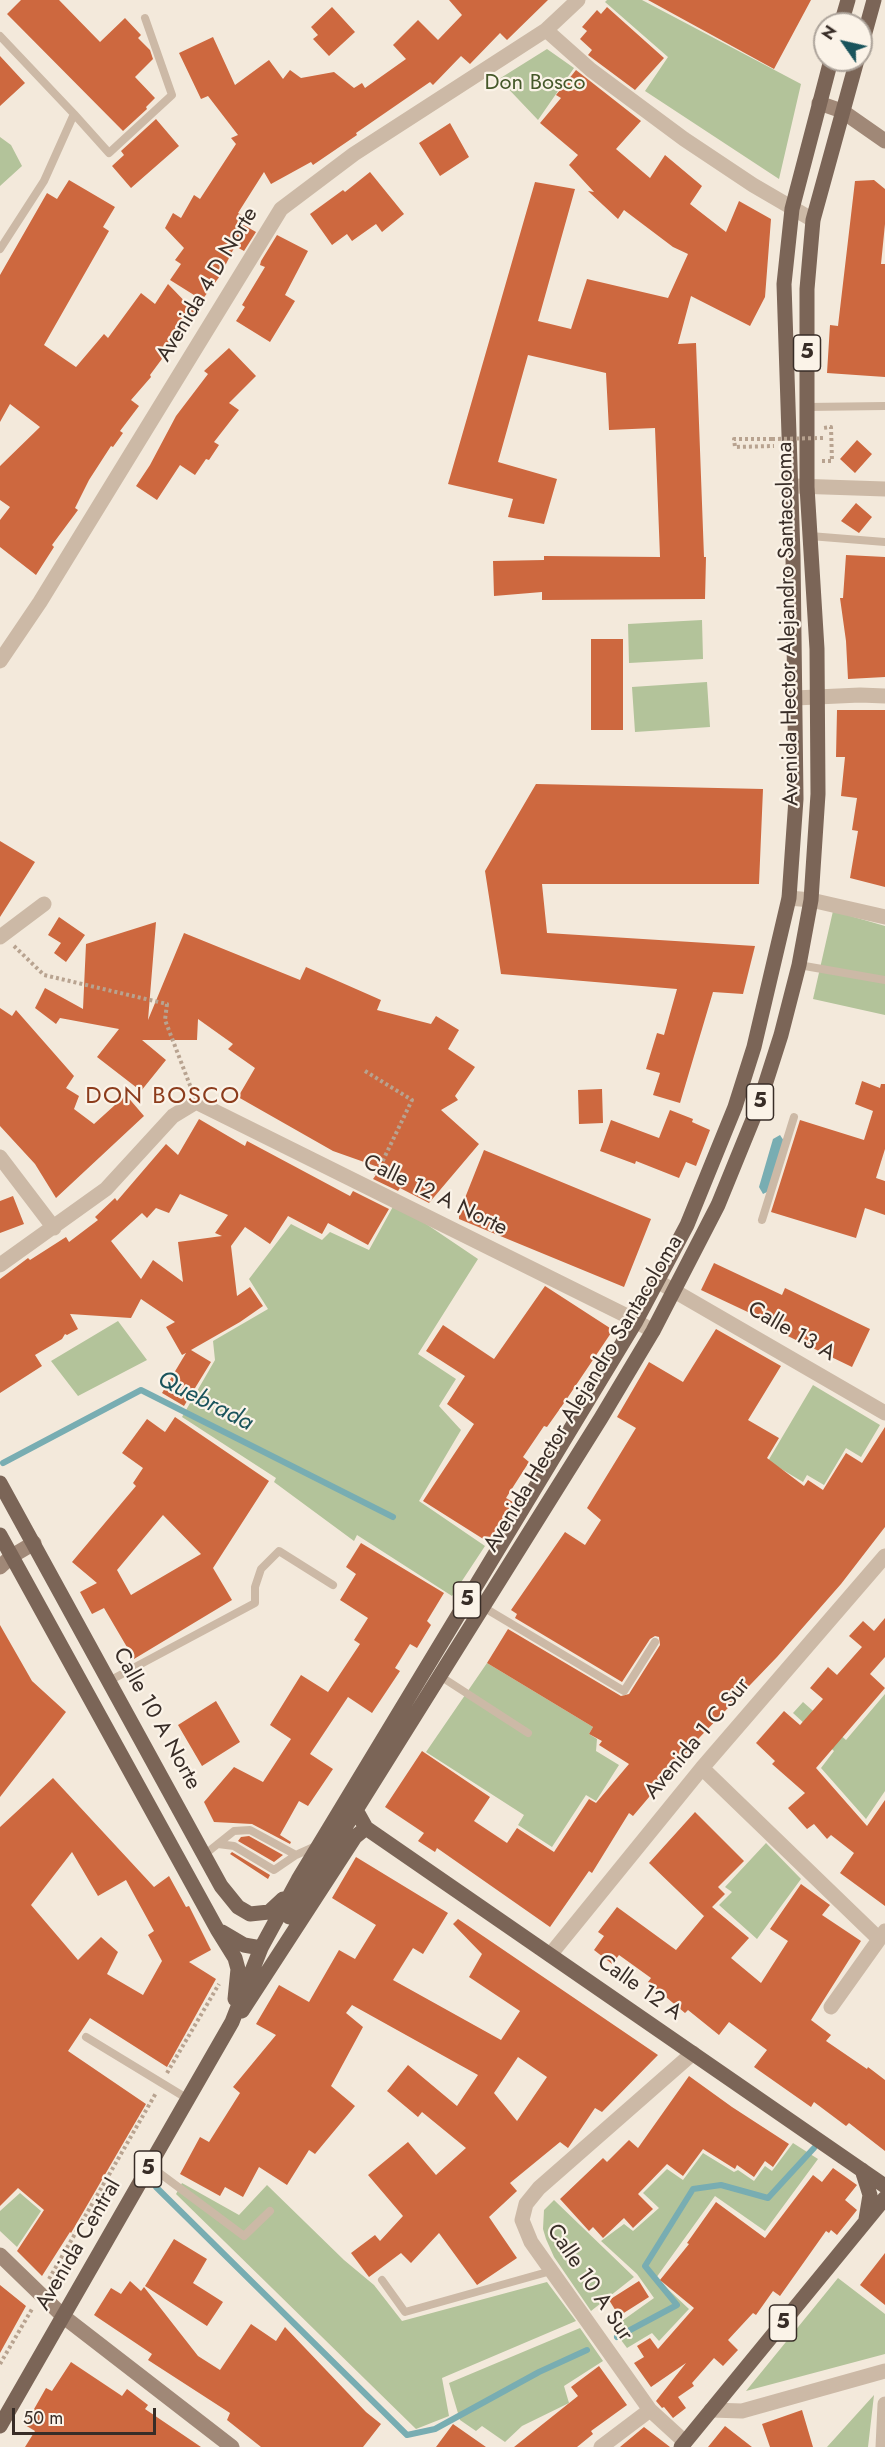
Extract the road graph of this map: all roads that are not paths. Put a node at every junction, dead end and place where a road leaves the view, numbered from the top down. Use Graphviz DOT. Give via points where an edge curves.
graph roads {
  1 [pos="578,0"];
  2 [pos="145,18"];
  3 [pos="546,30"];
  4 [pos="0,36"];
  5 [pos="828,72"];
  6 [pos="853,72"];
  7 [pos="819,103"];
  8 [pos="842,111"];
  9 [pos="74,114"];
  10 [pos="885,141"];
  11 [pos="792,209"];
  12 [pos="813,220"];
  13 [pos="0,249"];
  14 [pos="807,406"];
  15 [pos="885,406"];
  16 [pos="791,486"];
  17 [pos="807,487"];
  18 [pos="885,489"];
  19 [pos="810,536"];
  20 [pos="885,542"];
  21 [pos="0,661"];
  22 [pos="885,696"];
  23 [pos="818,697"];
  24 [pos="795,698"];
  25 [pos="789,898"];
  26 [pos="811,900"];
  27 [pos="44,904"];
  28 [pos="885,917"];
  29 [pos="1,936"];
  30 [pos="799,965"];
  31 [pos="885,980"];
  32 [pos="794,1117"];
  33 [pos="0,1157"];
  34 [pos="762,1220"];
  35 [pos="54,1228"];
  36 [pos="0,1265"];
  37 [pos="657,1281"];
  38 [pos="674,1291"];
  39 [pos="636,1321"];
  40 [pos="652,1331"];
  41 [pos="885,1413"];
  42 [pos="0,1484"];
  43 [pos="0,1536"];
  44 [pos="34,1543"];
  45 [pos="12,1556"];
  46 [pos="885,1556"];
  47 [pos="0,1567"];
  48 [pos="333,1585"];
  49 [pos="483,1607"];
  50 [pos="655,1642"];
  51 [pos="440,1676"];
  52 [pos="109,1681"];
  53 [pos="128,1714"];
  54 [pos="100,1716"];
  55 [pos="528,1732"];
  56 [pos="702,1768"];
  57 [pos="356,1810"];
  58 [pos="366,1828"];
  59 [pos="218,1844"];
  60 [pos="319,1844"];
  61 [pos="204,1855"];
  62 [pos="296,1855"];
  63 [pos="298,1880"];
  64 [pos="217,1929"];
  65 [pos="882,1935"];
  66 [pos="261,1948"];
  67 [pos="550,1954"];
  68 [pos="831,2007"];
  69 [pos="232,2022"];
  70 [pos="86,2037"];
  71 [pos="693,2053"];
  72 [pos="188,2099"];
  73 [pos="150,2166"];
  74 [pos="862,2169"];
  75 [pos="885,2186"];
  76 [pos="885,2198"];
  77 [pos="270,2211"];
  78 [pos="866,2222"];
  79 [pos="0,2254"];
  80 [pos="551,2271"];
  81 [pos="382,2280"];
  82 [pos="64,2317"];
  83 [pos="885,2371"];
  84 [pos="885,2404"];
  85 [pos="650,2410"];
  86 [pos="711,2410"];
  87 [pos="0,2426"];
  88 [pos="683,2444"];
  89 [pos="232,2447"];
  90 [pos="601,2447"];
  91 [pos="884,2447"];
  1 -- 3 [label="street, Avenida 4 D Norte"];
  2 -- 9 [label="lane" via="172,95 109,153"];
  3 -- 11 [label="street" via="591,70 684,139"];
  3 -- 21 [label="street, Avenida 4 D Norte" via="354,154 281,209"];
  4 -- 9 [label="lane"];
  5 -- 7 [label="main road, Avenida Hector Alejandro Santacoloma / 5"];
  6 -- 8 [label="main road, Avenida Hector Alejandro Santacoloma / 5"];
  7 -- 8 [label="street"];
  7 -- 11 [label="main road, Avenida Hector Alejandro Santacoloma / 5"];
  8 -- 10 [label="street"];
  8 -- 12 [label="main road, Avenida Hector Alejandro Santacoloma / 5"];
  9 -- 13 [label="lane" via="44,182"];
  11 -- 12 [label="street"];
  11 -- 16 [label="main road, Avenida Hector Alejandro Santacoloma / 5" via="784,284"];
  12 -- 14 [label="main road, Avenida Hector Alejandro Santacoloma / 5" via="807,288"];
  14 -- 15 [label="lane"];
  14 -- 17 [label="main road, Avenida Hector Alejandro Santacoloma / 5"];
  16 -- 17 [label="street"];
  16 -- 24 [label="main road, Avenida Hector Alejandro Santacoloma / 5"];
  17 -- 18 [label="street"];
  17 -- 19 [label="main road, Avenida Hector Alejandro Santacoloma / 5"];
  19 -- 20 [label="lane"];
  19 -- 23 [label="main road, Avenida Hector Alejandro Santacoloma / 5"];
  22 -- 23 [label="street"];
  23 -- 24 [label="street"];
  23 -- 26 [label="main road, Avenida Hector Alejandro Santacoloma / 5" via="818,794"];
  24 -- 25 [label="main road, Avenida Hector Alejandro Santacoloma / 5" via="796,799"];
  25 -- 26 [label="street"];
  25 -- 37 [label="main road, Avenida Hector Alejandro Santacoloma / 5" via="757,1036 735,1107 695,1205"];
  26 -- 28 [label="street"];
  26 -- 30 [label="main road, Avenida Hector Alejandro Santacoloma / 5"];
  27 -- 29 [label="street"];
  30 -- 31 [label="lane"];
  30 -- 38 [label="main road, Avenida Hector Alejandro Santacoloma / 5" via="754,1117 718,1205"];
  32 -- 34 [label="lane"];
  33 -- 35 [label="street"];
  35 -- 36 [label="street"];
  35 -- 39 [label="street, Calle 12 A Norte" via="106,1190 173,1116 196,1102"];
  37 -- 38 [label="street, Calle 13 A"];
  37 -- 39 [label="main road, Avenida Hector Alejandro Santacoloma / 5"];
  38 -- 40 [label="main road, Avenida Hector Alejandro Santacoloma / 5"];
  38 -- 41 [label="street, Calle 13 A"];
  39 -- 40 [label="street, Calle 12 A Norte"];
  39 -- 60 [label="main road, Avenida Hector Alejandro Santacoloma / 5"];
  40 -- 49 [label="main road, Avenida Hector Alejandro Santacoloma / 5"];
  42 -- 44 [label="main road, Calle 10 A Norte"];
  43 -- 45 [label="main road"];
  44 -- 45 [label="street"];
  44 -- 52 [label="main road, Calle 10 A Norte"];
  45 -- 47 [label="street"];
  45 -- 54 [label="main road"];
  46 -- 56 [label="street, Avenida 1 C Sur"];
  48 -- 52 [label="lane" via="279,1551 261,1569 255,1603"];
  49 -- 50 [label="lane" via="624,1691"];
  49 -- 51 [label="main road, Avenida Hector Alejandro Santacoloma / 5"];
  51 -- 55 [label="lane"];
  51 -- 57 [label="main road, Avenida Hector Alejandro Santacoloma / 5"];
  52 -- 53 [label="main road, Calle 10 A Norte"];
  53 -- 54 [label="main road"];
  53 -- 61 [label="main road, Calle 10 A Norte"];
  54 -- 64 [label="main road"];
  56 -- 65 [label="street"];
  56 -- 67 [label="street, Avenida 1 C Sur"];
  57 -- 58 [label="main road"];
  57 -- 66 [label="main road, Avenida Hector Alejandro Santacoloma / 5" via="280,1930"];
  58 -- 67 [label="main road, Calle 12 A"];
  58 -- 69 [label="main road" via="355,1837 250,2002"];
  59 -- 61 [label="lane"];
  59 -- 62 [label="lane" via="234,1832 250,1830"];
  59 -- 62 [label="lane" via="234,1846 274,1870"];
  60 -- 62 [label="lane"];
  60 -- 63 [label="main road, Avenida Hector Alejandro Santacoloma / 5"];
  61 -- 63 [label="main road, Calle 10 A Norte" via="232,1901 250,1914 263,1914 274,1908"];
  63 -- 66 [label="main road, Avenida Hector Alejandro Santacoloma / 5"];
  64 -- 66 [label="main road" via="244,1945"];
  64 -- 69 [label="main road" via="231,1949 238,1969"];
  65 -- 68 [label="street"];
  66 -- 69 [label="main road, Avenida Hector Alejandro Santacoloma / 5"];
  67 -- 71 [label="main road, Calle 12 A"];
  69 -- 72 [label="main road, Avenida Central / 5"];
  70 -- 72 [label="lane"];
  71 -- 74 [label="main road, Calle 12 A"];
  71 -- 80 [label="street, Calle 10 A Sur" via="538,2188 526,2204 522,2220 531,2242"];
  72 -- 73 [label="main road, Avenida Central / 5"];
  73 -- 77 [label="lane" via="244,2236"];
  73 -- 82 [label="main road, Avenida Central / 5"];
  74 -- 75 [label="main road, Calle 12 A"];
  74 -- 78 [label="main road" via="870,2195"];
  76 -- 78 [label="main road, 5"];
  78 -- 86 [label="main road, 5"];
  79 -- 82 [label="street"];
  80 -- 81 [label="lane" via="405,2312"];
  80 -- 85 [label="street, Calle 10 A Sur"];
  82 -- 87 [label="main road, Avenida Central / 5"];
  82 -- 89 [label="street"];
  83 -- 86 [label="street" via="742,2411"];
  84 -- 91 [label="street"];
  85 -- 88 [label="street, Calle 10 A Sur"];
  85 -- 90 [label="street"];
  86 -- 88 [label="main road, 5"];
}
